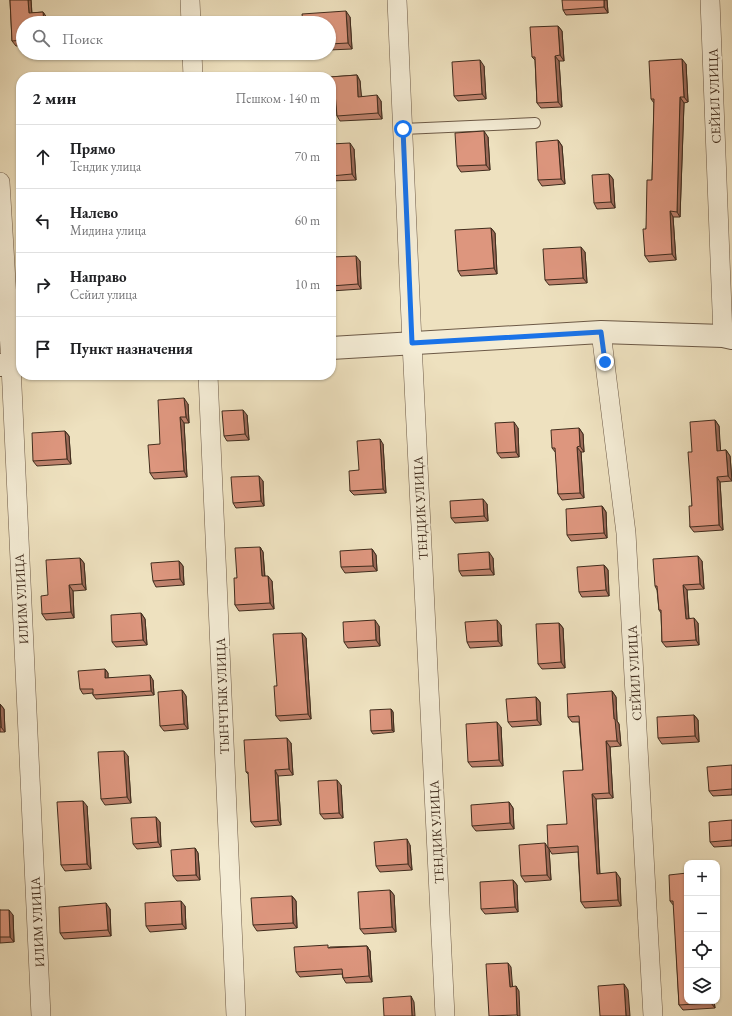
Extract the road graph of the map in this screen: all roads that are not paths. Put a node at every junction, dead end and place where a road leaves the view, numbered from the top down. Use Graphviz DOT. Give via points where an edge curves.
graph roads {
  1 [pos="190,0"];
  2 [pos="397,0"];
  3 [pos="710,0"];
  4 [pos="191,16"];
  5 [pos="192,60"];
  6 [pos="193,72"];
  7 [pos="535,123"];
  8 [pos="403,129"];
  9 [pos="0,182"];
  10 [pos="601,332"];
  11 [pos="728,337"];
  12 [pos="412,343"];
  13 [pos="336,348"];
  14 [pos="10,365"];
  15 [pos="208,380"];
  16 [pos="41,1016"];
  17 [pos="236,1016"];
  18 [pos="445,1016"];
  19 [pos="653,1016"];
  1 -- 4 [label="street"];
  2 -- 8 [label="street, ТЕНДИК УЛИЦА"];
  3 -- 11 [label="street, СЕЙИЛ УЛИЦА"];
  5 -- 6 [label="street"];
  7 -- 8 [label="lane"];
  8 -- 12 [label="street, ТЕНДИК УЛИЦА"];
  9 -- 14 [label="street, ИЛИМ УЛИЦА"];
  10 -- 11 [label="street"];
  10 -- 12 [label="street"];
  10 -- 19 [label="street, СЕЙИЛ УЛИЦА" via="626,533"];
  12 -- 13 [label="street"];
  12 -- 18 [label="street, ТЕНДИК УЛИЦА"];
  14 -- 16 [label="street, ИЛИМ УЛИЦА"];
  15 -- 17 [label="street, ТЫНЧТЫК УЛИЦА"];
}
